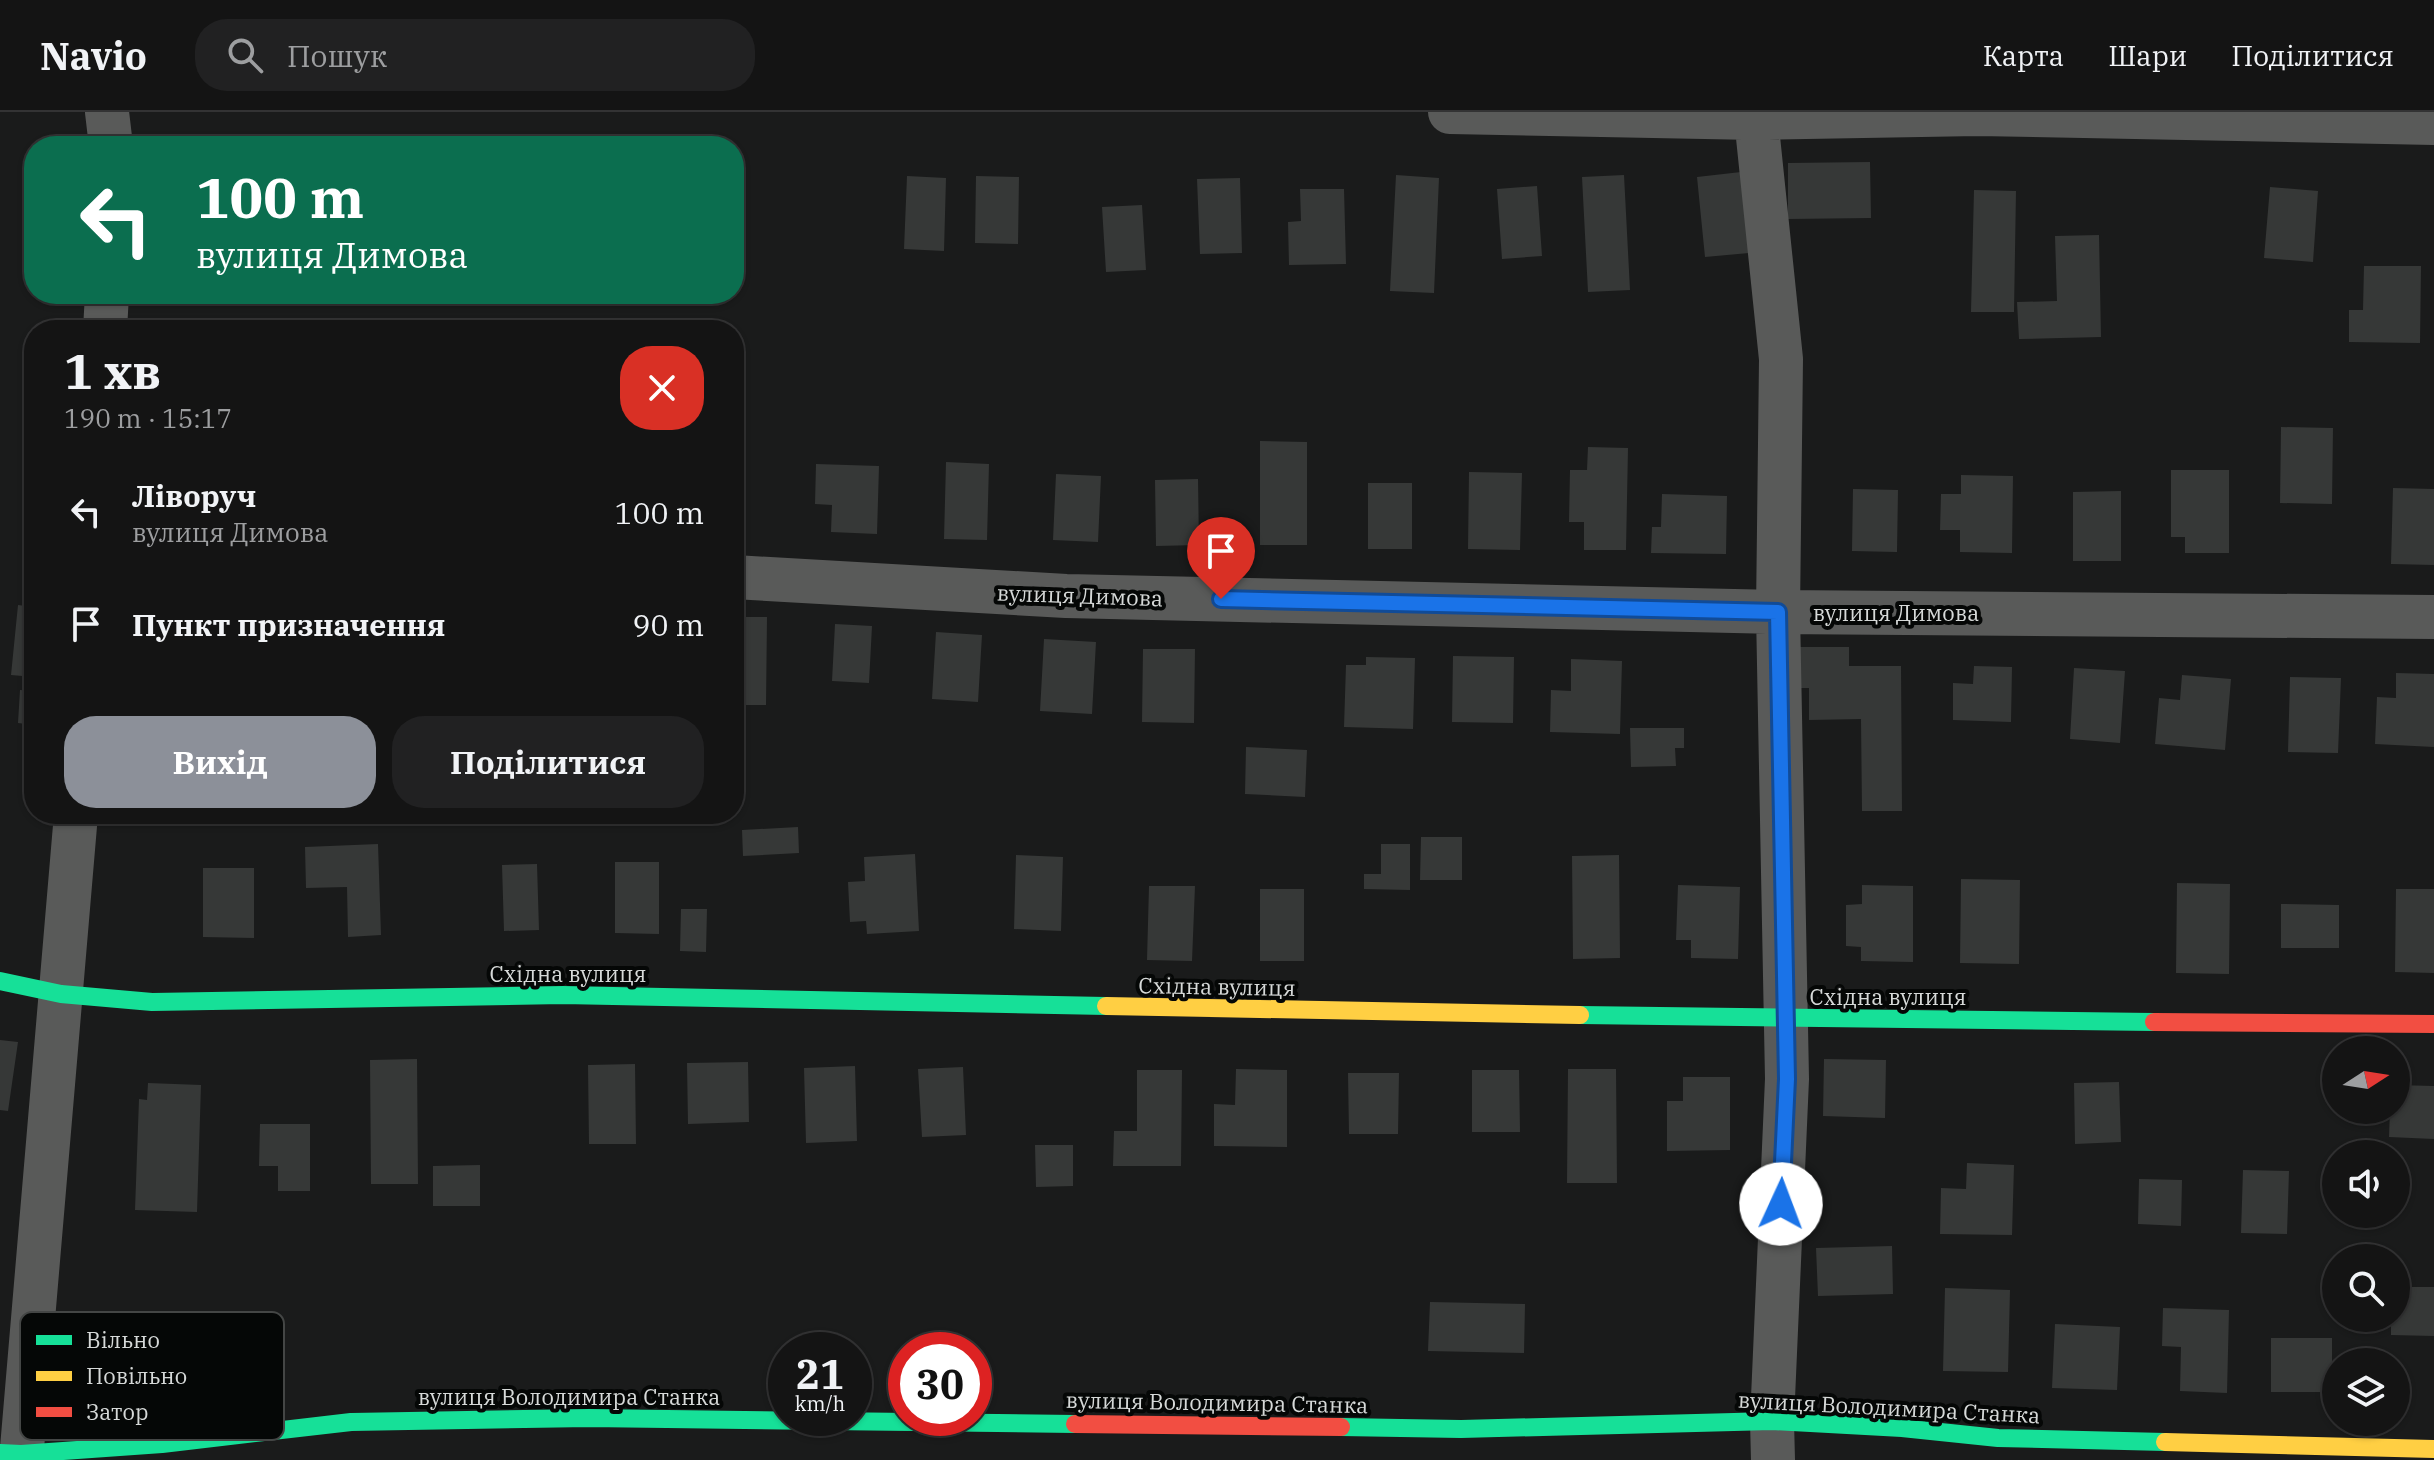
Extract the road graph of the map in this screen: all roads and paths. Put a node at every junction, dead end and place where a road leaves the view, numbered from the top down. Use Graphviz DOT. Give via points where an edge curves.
graph roads {
  1 [pos="107,112"];
  2 [pos="1450,112"];
  3 [pos="1577,113"];
  4 [pos="1756,118"];
  5 [pos="2434,123"];
  6 [pos="110,136"];
  7 [pos="744,578"];
  8 [pos="1778,612"];
  9 [pos="2434,617"];
  10 [pos="75,824"];
  11 [pos="0,981"];
  12 [pos="61,994"];
  13 [pos="1785,1019"];
  14 [pos="2434,1024"];
  15 [pos="29,1312"];
  16 [pos="20,1397"];
  17 [pos="284,1430"];
  18 [pos="196,1440"];
  19 [pos="1772,1440"];
  20 [pos="2434,1449"];
  21 [pos="14,1456"];
  1 -- 6 [label="street"];
  2 -- 3 [label="street"];
  3 -- 4 [label="street"];
  4 -- 5 [label="street" via="1978,114"];
  4 -- 8 [label="street" via="1781,359"];
  7 -- 8 [label="street, вулиця Димова" via="1066,596"];
  8 -- 9 [label="street, вулиця Димова"];
  8 -- 13 [label="street"];
  10 -- 12 [label="street"];
  11 -- 12 [label="street, Східна вулиця"];
  12 -- 13 [label="street, Східна вулиця" via="152,1002 563,995"];
  12 -- 15 [label="street"];
  13 -- 14 [label="street, Східна вулиця"];
  13 -- 19 [label="street"];
  16 -- 21 [label="street"];
  17 -- 19 [label="street, вулиця Володимира Станка" via="458,1418 1461,1429"];
  18 -- 21 [label="street, вулиця Володимира Станка"];
  19 -- 20 [label="street, вулиця Володимира Станка" via="1902,1428 1998,1438"];
}
